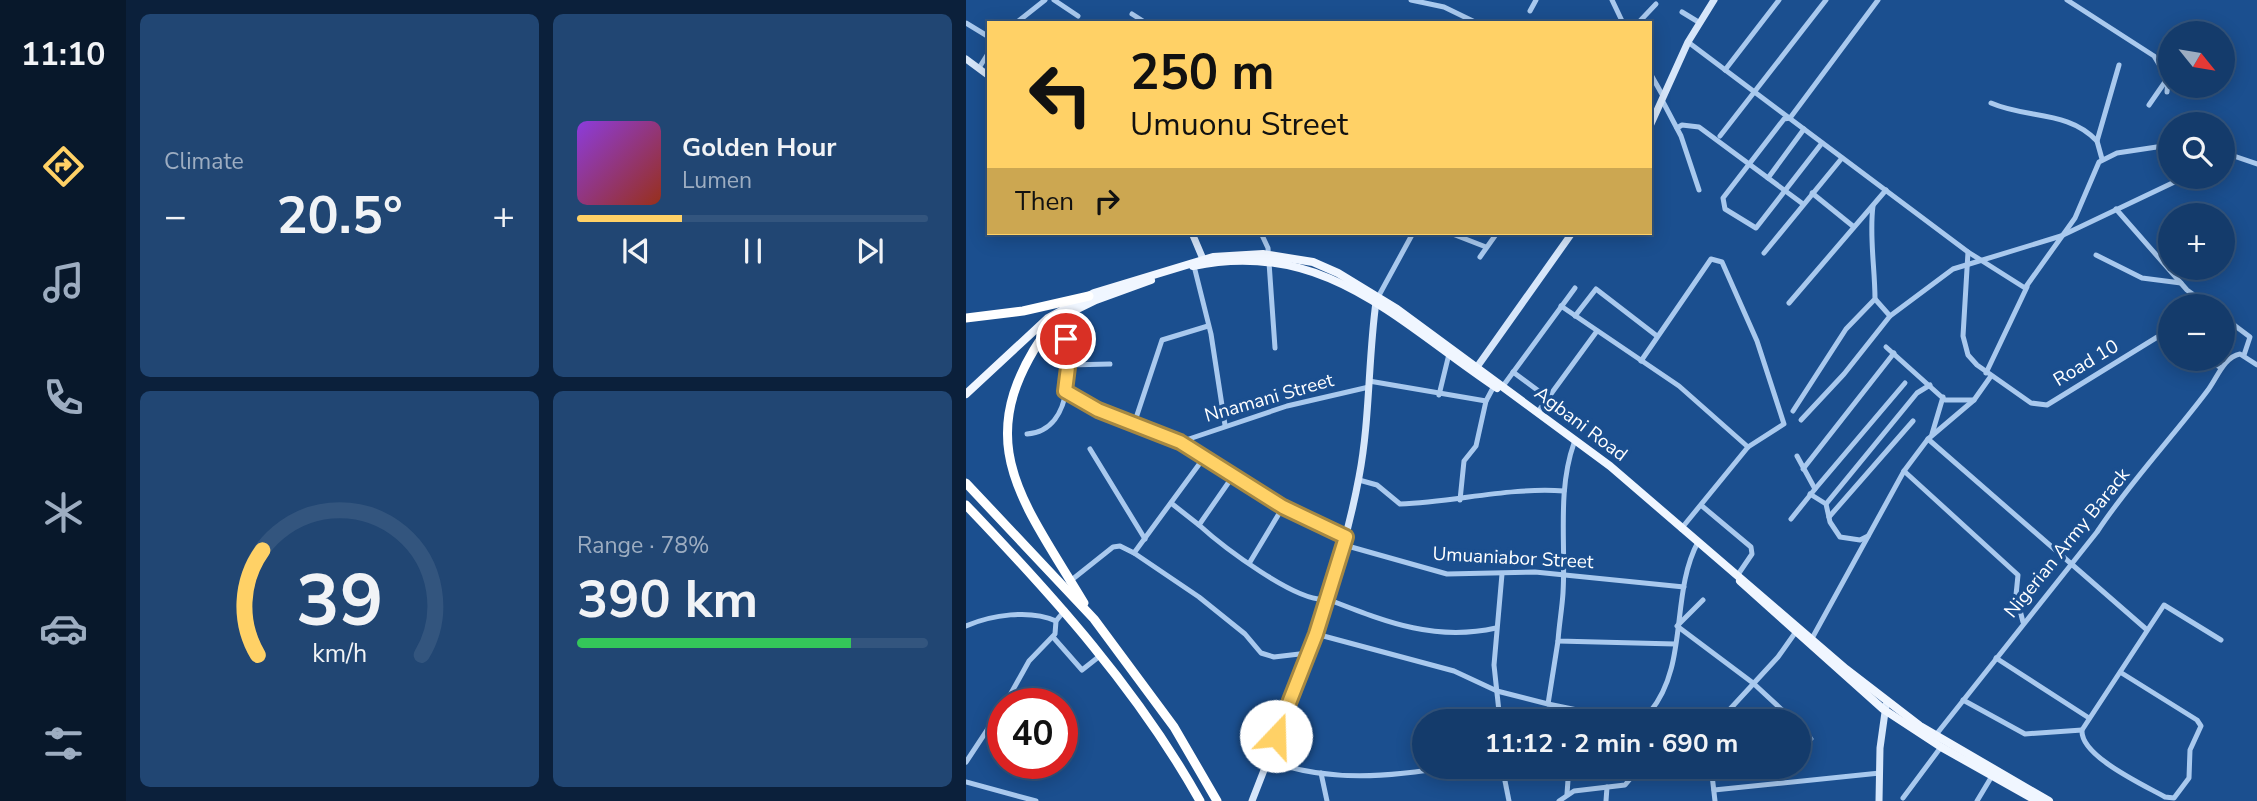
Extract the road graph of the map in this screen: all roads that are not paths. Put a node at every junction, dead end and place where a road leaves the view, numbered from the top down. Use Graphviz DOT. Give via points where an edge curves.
graph roads {
  1 [pos="1045,0"];
  2 [pos="1054,0"];
  3 [pos="1411,0"];
  4 [pos="1536,0"];
  5 [pos="1612,0"];
  6 [pos="1714,0"];
  7 [pos="1779,0"];
  8 [pos="1826,0"];
  9 [pos="1878,0"];
  10 [pos="2067,0"];
  11 [pos="1656,4"];
  12 [pos="1530,11"];
  13 [pos="1682,12"];
  14 [pos="1132,14"];
  15 [pos="1078,16"];
  16 [pos="1019,21"];
  17 [pos="1143,21"];
  18 [pos="1473,21"];
  19 [pos="1622,21"];
  20 [pos="1640,21"];
  21 [pos="966,23"];
  22 [pos="1700,23"];
  23 [pos="987,36"];
  24 [pos="1688,42"];
  25 [pos="987,55"];
  26 [pos="966,59"];
  27 [pos="2158,62"];
  28 [pos="2119,65"];
  29 [pos="979,68"];
  30 [pos="1725,70"];
  31 [pos="987,74"];
  32 [pos="1652,77"];
  33 [pos="2158,92"];
  34 [pos="1756,93"];
  35 [pos="1663,98"];
  36 [pos="1991,103"];
  37 [pos="2149,105"];
  38 [pos="1653,115"];
  39 [pos="1790,118"];
  40 [pos="1677,128"];
  41 [pos="1804,129"];
  42 [pos="1720,136"];
  43 [pos="2097,141"];
  44 [pos="1822,143"];
  45 [pos="2158,147"];
  46 [pos="1840,157"];
  47 [pos="2235,157"];
  48 [pos="2102,159"];
  49 [pos="2257,164"];
  50 [pos="1749,167"];
  51 [pos="1768,178"];
  52 [pos="2159,189"];
  53 [pos="1699,190"];
  54 [pos="1786,190"];
  55 [pos="1886,190"];
  56 [pos="1812,193"];
  57 [pos="1803,204"];
  58 [pos="1873,206"];
  59 [pos="2116,209"];
  60 [pos="1854,227"];
  61 [pos="1193,235"];
  62 [pos="1264,235"];
  63 [pos="1412,235"];
  64 [pos="1455,235"];
  65 [pos="1495,235"];
  66 [pos="1571,235"];
  67 [pos="2061,236"];
  68 [pos="1486,247"];
  69 [pos="1968,252"];
  70 [pos="1764,253"];
  71 [pos="2096,255"];
  72 [pos="1480,257"];
  73 [pos="1269,258"];
  74 [pos="1204,261"];
  75 [pos="1982,261"];
  76 [pos="1968,264"];
  77 [pos="1195,266"];
  78 [pos="2181,283"];
  79 [pos="2027,287"];
  80 [pos="1575,288"];
  81 [pos="2194,294"];
  82 [pos="1089,296"];
  83 [pos="1377,299"];
  84 [pos="1875,299"];
  85 [pos="1789,303"];
  86 [pos="1562,306"];
  87 [pos="1575,316"];
  88 [pos="1890,316"];
  89 [pos="966,318"];
  90 [pos="1056,321"];
  91 [pos="1208,326"];
  92 [pos="2235,326"];
  93 [pos="1038,327"];
  94 [pos="1597,331"];
  95 [pos="1657,336"];
  96 [pos="2158,337"];
  97 [pos="1886,347"];
  98 [pos="1275,348"];
  99 [pos="1894,353"];
  100 [pos="1448,354"];
  101 [pos="2235,355"];
  102 [pos="2244,355"];
  103 [pos="1641,361"];
  104 [pos="1014,363"];
  105 [pos="1110,364"];
  106 [pos="1068,365"];
  107 [pos="2257,365"];
  108 [pos="1475,369"];
  109 [pos="2219,371"];
  110 [pos="1513,372"];
  111 [pos="1989,374"];
  112 [pos="1905,383"];
  113 [pos="1369,384"];
  114 [pos="1930,385"];
  115 [pos="1499,386"];
  116 [pos="1065,391"];
  117 [pos="966,394"];
  118 [pos="1439,395"];
  119 [pos="1943,397"];
  120 [pos="1548,398"];
  121 [pos="1974,400"];
  122 [pos="1486,401"];
  123 [pos="1794,411"];
  124 [pos="1536,413"];
  125 [pos="1801,420"];
  126 [pos="1913,421"];
  127 [pos="1134,424"];
  128 [pos="1225,425"];
  129 [pos="1027,433"];
  130 [pos="1930,437"];
  131 [pos="1180,442"];
  132 [pos="1573,443"];
  133 [pos="1748,446"];
  134 [pos="1090,449"];
  135 [pos="1797,456"];
  136 [pos="1203,459"];
  137 [pos="1803,469"];
  138 [pos="1904,471"];
  139 [pos="1233,477"];
  140 [pos="1359,480"];
  141 [pos="966,484"];
  142 [pos="1564,491"];
  143 [pos="1813,491"];
  144 [pos="1009,493"];
  145 [pos="1460,500"];
  146 [pos="1171,503"];
  147 [pos="1826,504"];
  148 [pos="966,505"];
  149 [pos="1702,506"];
  150 [pos="1283,507"];
  151 [pos="1829,517"];
  152 [pos="1791,519"];
  153 [pos="1199,525"];
  154 [pos="1682,528"];
  155 [pos="1868,536"];
  156 [pos="1145,539"];
  157 [pos="1345,541"];
  158 [pos="1698,542"];
  159 [pos="1134,554"];
  160 [pos="1250,562"];
  161 [pos="2070,565"];
  162 [pos="1502,574"];
  163 [pos="1562,575"];
  164 [pos="1738,576"];
  165 [pos="1069,582"];
  166 [pos="1684,587"];
  167 [pos="1327,598"];
  168 [pos="1703,600"];
  169 [pos="1065,610"];
  170 [pos="1094,619"];
  171 [pos="1056,621"];
  172 [pos="2023,622"];
  173 [pos="966,626"];
  174 [pos="1677,626"];
  175 [pos="1496,628"];
  176 [pos="2146,629"];
  177 [pos="1795,633"];
  178 [pos="1316,634"];
  179 [pos="1053,637"];
  180 [pos="2221,640"];
  181 [pos="1558,641"];
  182 [pos="1810,642"];
  183 [pos="1675,644"];
  184 [pos="1308,653"];
  185 [pos="1101,655"];
  186 [pos="1996,659"];
  187 [pos="2120,672"];
  188 [pos="1753,683"];
  189 [pos="1014,688"];
  190 [pos="1497,691"];
  191 [pos="1964,699"];
  192 [pos="1548,704"];
  193 [pos="1886,705"];
  194 [pos="1499,709"];
  195 [pos="1568,709"];
  196 [pos="1652,709"];
  197 [pos="1730,709"];
  198 [pos="1781,709"];
  199 [pos="2089,718"];
  200 [pos="987,730"];
  201 [pos="2082,730"];
  202 [pos="1935,736"];
  203 [pos="1941,747"];
  204 [pos="1268,760"];
  205 [pos="966,762"];
  206 [pos="1880,772"];
  207 [pos="1321,773"];
  208 [pos="1412,773"];
  209 [pos="1992,776"];
  210 [pos="1505,779"];
  211 [pos="1568,779"];
  212 [pos="1629,779"];
  213 [pos="1712,779"];
  214 [pos="966,782"];
  215 [pos="1607,788"];
  216 [pos="1713,790"];
  217 [pos="1567,794"];
  218 [pos="1903,797"];
  219 [pos="1036,801"];
  220 [pos="1200,801"];
  221 [pos="1217,801"];
  222 [pos="1252,801"];
  223 [pos="1327,801"];
  224 [pos="1509,801"];
  225 [pos="1559,801"];
  226 [pos="1606,801"];
  227 [pos="1715,801"];
  228 [pos="1880,801"];
  229 [pos="1977,801"];
  230 [pos="2037,801"];
  231 [pos="2049,801"];
  1 -- 16 [label="street"];
  2 -- 15 [label="street"];
  3 -- 18 [label="street" via="1444,7"];
  4 -- 12 [label="street"];
  5 -- 19 [label="street"];
  6 -- 22 [label="street"];
  7 -- 30 [label="street"];
  8 -- 34 [label="street"];
  9 -- 39 [label="street"];
  10 -- 27 [label="street"];
  11 -- 20 [label="street"];
  13 -- 22 [label="street"];
  14 -- 17 [label="street"];
  21 -- 23 [label="street"];
  22 -- 24 [label="street"];
  24 -- 30 [label="street"];
  24 -- 35 [label="street"];
  25 -- 29 [label="street"];
  26 -- 29 [label="street"];
  28 -- 43 [label="street"];
  29 -- 31 [label="street"];
  30 -- 34 [label="street"];
  32 -- 35 [label="street"];
  33 -- 37 [label="street"];
  34 -- 39 [label="street"];
  34 -- 42 [label="street"];
  35 -- 38 [label="street"];
  35 -- 40 [label="street"];
  36 -- 43 [label="street" via="2012,113 2054,116 2081,127"];
  39 -- 41 [label="street"];
  39 -- 50 [label="street" via="1784,119"];
  40 -- 50 [label="street" via="1699,127"];
  40 -- 53 [label="street"];
  41 -- 44 [label="street"];
  41 -- 51 [label="street"];
  43 -- 48 [label="street"];
  44 -- 46 [label="street"];
  44 -- 54 [label="street"];
  45 -- 48 [label="street"];
  46 -- 55 [label="street"];
  46 -- 56 [label="street"];
  47 -- 49 [label="street"];
  48 -- 67 [label="street" via="2081,207"];
  50 -- 51 [label="street"];
  50 -- 54 [label="street" via="1723,198 1725,209 1752,228"];
  51 -- 54 [label="street"];
  52 -- 59 [label="street"];
  54 -- 57 [label="street"];
  55 -- 58 [label="street"];
  55 -- 69 [label="street"];
  56 -- 57 [label="street"];
  56 -- 60 [label="street"];
  57 -- 70 [label="street"];
  58 -- 60 [label="street"];
  58 -- 84 [label="street"];
  59 -- 67 [label="street"];
  59 -- 78 [label="street"];
  60 -- 85 [label="street"];
  61 -- 74 [label="street"];
  62 -- 73 [label="street"];
  63 -- 83 [label="street"];
  64 -- 68 [label="street"];
  65 -- 68 [label="street"];
  66 -- 108 [label="street"];
  67 -- 75 [label="street"];
  67 -- 79 [label="street"];
  68 -- 72 [label="street"];
  69 -- 75 [label="street"];
  69 -- 76 [label="street, Road 10"];
  71 -- 78 [label="street" via="2142,278"];
  73 -- 74 [label="main road, Agbani Road"];
  73 -- 83 [label="main road, Agbani Road" via="1324,267"];
  73 -- 98 [label="street"];
  74 -- 77 [label="main road, Agbani Road"];
  74 -- 82 [label="main road, Agbani Road"];
  75 -- 76 [label="street"];
  75 -- 79 [label="street"];
  76 -- 88 [label="street" via="1953,269"];
  76 -- 111 [label="street, Road 10" via="1964,343 1971,360"];
  77 -- 90 [label="main road, Agbani Road" via="1096,300"];
  77 -- 91 [label="street"];
  78 -- 81 [label="street"];
  79 -- 111 [label="street"];
  80 -- 86 [label="street"];
  82 -- 89 [label="highway"];
  82 -- 93 [label="main road, Agbani Road"];
  83 -- 100 [label="main road, Agbani Road"];
  83 -- 108 [label="main road, Agbani Road"];
  83 -- 113 [label="street"];
  84 -- 88 [label="street"];
  84 -- 123 [label="street" via="1846,329"];
  86 -- 87 [label="street"];
  86 -- 110 [label="street"];
  87 -- 94 [label="street"];
  87 -- 95 [label="street" via="1596,289"];
  88 -- 125 [label="street"];
  90 -- 93 [label="main road, Agbani Road"];
  90 -- 104 [label="highway"];
  90 -- 106 [label="street" via="1066,339"];
  91 -- 127 [label="street" via="1161,342"];
  91 -- 128 [label="street"];
  92 -- 102 [label="street" via="2250,337"];
  93 -- 117 [label="main road, Agbani Road"];
  94 -- 103 [label="street"];
  94 -- 120 [label="street"];
  95 -- 103 [label="street"];
  95 -- 133 [label="street" via="1711,259 1722,262 1757,341 1784,421 1783,426"];
  96 -- 111 [label="street, Road 10" via="2043,406 2031,403"];
  97 -- 99 [label="street"];
  99 -- 114 [label="street"];
  99 -- 137 [label="street"];
  100 -- 108 [label="main road, Agbani Road"];
  100 -- 118 [label="street"];
  101 -- 102 [label="street"];
  102 -- 107 [label="street"];
  103 -- 133 [label="street" via="1679,386"];
  105 -- 106 [label="street"];
  106 -- 116 [label="street"];
  108 -- 115 [label="main road, Agbani Road"];
  109 -- 161 [label="street, Nigerian Army Barack" via="2175,434 2118,498"];
  110 -- 115 [label="street"];
  110 -- 120 [label="street"];
  111 -- 121 [label="street"];
  112 -- 143 [label="street"];
  113 -- 118 [label="street"];
  113 -- 128 [label="street, Nnamani Street"];
  113 -- 140 [label="street"];
  114 -- 119 [label="street"];
  114 -- 147 [label="street" via="1917,393"];
  115 -- 122 [label="street"];
  115 -- 124 [label="main road, Agbani Road"];
  116 -- 127 [label="street, Umuaniabor Street"];
  116 -- 129 [label="street" via="1054,422 1040,433"];
  118 -- 122 [label="street"];
  119 -- 121 [label="street"];
  119 -- 130 [label="street"];
  120 -- 124 [label="street"];
  121 -- 130 [label="street"];
  122 -- 145 [label="street" via="1476,446 1464,461"];
  124 -- 132 [label="main road, Agbani Road"];
  124 -- 154 [label="main road, Agbani Road"];
  126 -- 151 [label="street"];
  127 -- 131 [label="street, Umuaniabor Street"];
  128 -- 131 [label="street, Nnamani Street"];
  130 -- 138 [label="street"];
  130 -- 161 [label="street"];
  131 -- 136 [label="street, Umuaniabor Street"];
  132 -- 142 [label="street"];
  132 -- 154 [label="main road, Agbani Road"];
  133 -- 149 [label="street"];
  134 -- 156 [label="street"];
  135 -- 137 [label="street"];
  136 -- 139 [label="street, Umuaniabor Street"];
  136 -- 146 [label="street"];
  137 -- 143 [label="street"];
  138 -- 155 [label="street"];
  138 -- 172 [label="street" via="2018,575 2016,595"];
  139 -- 150 [label="street, Umuaniabor Street"];
  139 -- 153 [label="street"];
  140 -- 145 [label="street" via="1377,485 1400,504"];
  140 -- 157 [label="street"];
  141 -- 170 [label="highway"];
  142 -- 145 [label="street" via="1534,489"];
  142 -- 163 [label="street"];
  143 -- 147 [label="street"];
  143 -- 152 [label="street"];
  144 -- 165 [label="highway"];
  146 -- 153 [label="street"];
  146 -- 156 [label="street"];
  147 -- 151 [label="street"];
  148 -- 169 [label="highway"];
  149 -- 154 [label="street"];
  149 -- 164 [label="street" via="1751,547 1752,554"];
  150 -- 157 [label="street, Umuaniabor Street"];
  150 -- 160 [label="street"];
  151 -- 155 [label="street" via="1840,537 1860,540"];
  153 -- 160 [label="street"];
  154 -- 158 [label="main road, Agbani Road"];
  155 -- 182 [label="street"];
  156 -- 159 [label="street"];
  157 -- 162 [label="street, Umuaniabor Street" via="1437,572"];
  157 -- 167 [label="street"];
  158 -- 164 [label="main road, Agbani Road"];
  158 -- 166 [label="street"];
  159 -- 165 [label="street" via="1113,547"];
  159 -- 184 [label="street" via="1199,597 1261,653 1274,657"];
  160 -- 167 [label="street" via="1286,587 1319,600"];
  161 -- 172 [label="street, Nigerian Army Barack"];
  161 -- 176 [label="street"];
  162 -- 163 [label="street, Umuaniabor Street"];
  162 -- 175 [label="street"];
  163 -- 166 [label="street, Umuaniabor Street"];
  163 -- 181 [label="street"];
  164 -- 177 [label="main road, Agbani Road"];
  164 -- 182 [label="main road, Agbani Road"];
  165 -- 170 [label="highway"];
  166 -- 174 [label="street"];
  167 -- 175 [label="street" via="1418,630 1452,634"];
  167 -- 178 [label="street"];
  168 -- 174 [label="street"];
  169 -- 171 [label="street"];
  169 -- 185 [label="highway"];
  170 -- 221 [label="highway" via="1174,727"];
  171 -- 173 [label="street" via="1017,615"];
  171 -- 179 [label="street"];
  172 -- 186 [label="street, Nigerian Army Barack"];
  174 -- 183 [label="street"];
  174 -- 188 [label="street"];
  175 -- 190 [label="street"];
  176 -- 180 [label="street" via="2167,605"];
  176 -- 187 [label="street"];
  177 -- 182 [label="main road, Agbani Road"];
  177 -- 188 [label="street"];
  178 -- 184 [label="street"];
  178 -- 190 [label="street" via="1454,671"];
  179 -- 185 [label="street" via="1082,670"];
  179 -- 189 [label="street" via="1029,661"];
  181 -- 183 [label="street"];
  181 -- 192 [label="street"];
  182 -- 193 [label="main road, Agbani Road"];
  183 -- 196 [label="street" via="1668,679"];
  184 -- 204 [label="street"];
  185 -- 220 [label="highway" via="1145,713"];
  186 -- 191 [label="street, Nigerian Army Barack"];
  186 -- 199 [label="street"];
  187 -- 199 [label="street"];
  187 -- 201 [label="street" via="2202,726 2190,750 2189,778 2174,798 2165,797 2097,755 2082,739"];
  188 -- 197 [label="street"];
  188 -- 198 [label="street"];
  190 -- 192 [label="street"];
  190 -- 194 [label="street"];
  191 -- 201 [label="street" via="2025,734"];
  191 -- 202 [label="street, Nigerian Army Barack"];
  192 -- 195 [label="street"];
  193 -- 202 [label="main road, Agbani Road"];
  193 -- 203 [label="main road, Agbani Road"];
  193 -- 206 [label="street"];
  199 -- 201 [label="street"];
  200 -- 205 [label="street"];
  202 -- 231 [label="main road, Agbani Road"];
  203 -- 209 [label="main road, Agbani Road"];
  203 -- 218 [label="street"];
  204 -- 207 [label="street" via="1298,771"];
  204 -- 222 [label="street"];
  206 -- 216 [label="street"];
  206 -- 228 [label="street"];
  207 -- 208 [label="street"];
  207 -- 223 [label="street"];
  209 -- 229 [label="street"];
  209 -- 230 [label="main road, Agbani Road"];
  210 -- 224 [label="street"];
  211 -- 217 [label="street"];
  212 -- 215 [label="street" via="1625,785"];
  213 -- 216 [label="street"];
  214 -- 219 [label="street"];
  215 -- 217 [label="street"];
  215 -- 226 [label="street"];
  216 -- 227 [label="street"];
  217 -- 225 [label="street"];
}
